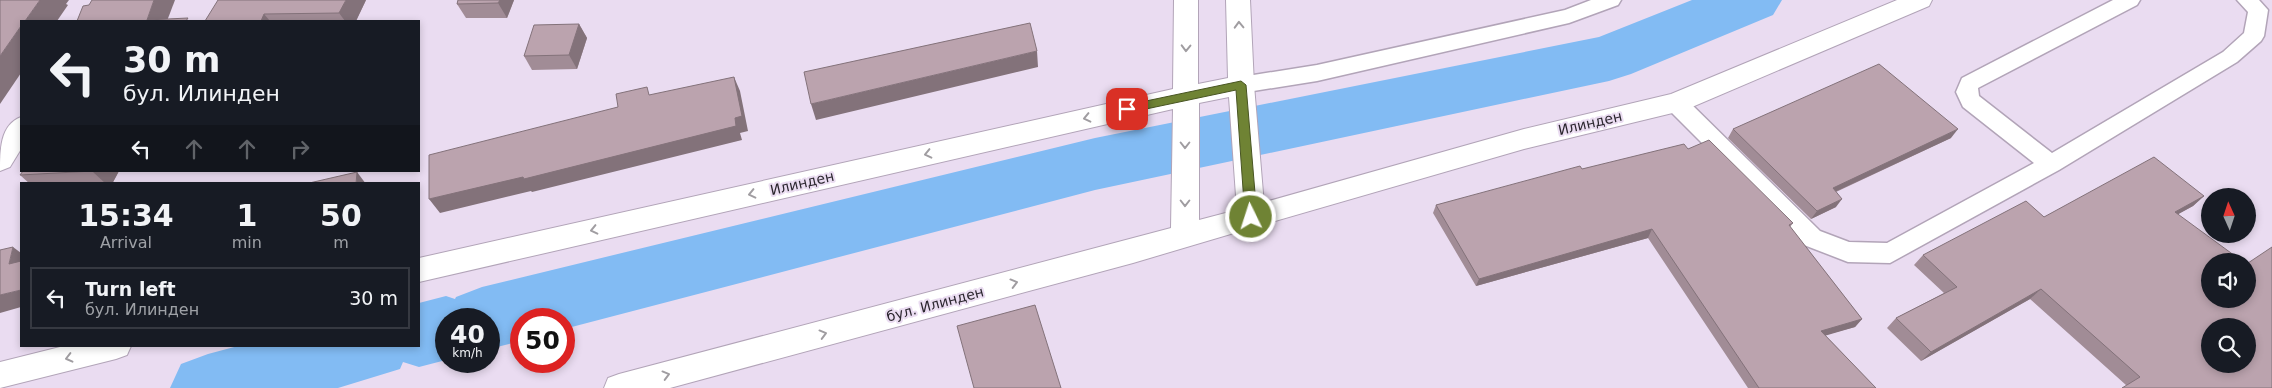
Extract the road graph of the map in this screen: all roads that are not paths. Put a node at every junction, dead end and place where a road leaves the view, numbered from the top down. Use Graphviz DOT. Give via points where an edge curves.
graph roads {
  1 [pos="1186,0"];
  2 [pos="1238,0"];
  3 [pos="1611,0"];
  4 [pos="1920,0"];
  5 [pos="2130,0"];
  6 [pos="2247,0"];
  7 [pos="1241,85"];
  8 [pos="1676,103"];
  9 [pos="1185,107"];
  10 [pos="20,129"];
  11 [pos="0,160"];
  12 [pos="2051,164"];
  13 [pos="1251,217"];
  14 [pos="1185,236"];
  15 [pos="420,270"];
  16 [pos="112,347"];
  17 [pos="0,376"];
  18 [pos="619,388"];
  1 -- 9 [label="main road, one-way"];
  7 -- 2 [label="main road, one-way"];
  3 -- 7 [label="lane" via="1569,16 1317,73"];
  4 -- 8 [label="main road, Илинден"];
  5 -- 12 [label="lane" via="1969,84 1967,92 1971,101"];
  6 -- 12 [label="lane" via="2258,10 2254,36 2230,57"];
  7 -- 9 [label="main road"];
  7 -- 13 [label="main road"];
  8 -- 12 [label="lane" via="1812,238 1848,252 1890,253"];
  8 -- 13 [label="main road, Илинден" via="1524,139"];
  9 -- 14 [label="main road, one-way"];
  9 -- 15 [label="main road, Илинден, one-way"];
  10 -- 11 [label="main road"];
  13 -- 14 [label="main road, бул. Илинден"];
  18 -- 14 [label="main road, бул. Илинден, one-way"];
  16 -- 17 [label="main road, one-way"];
}
